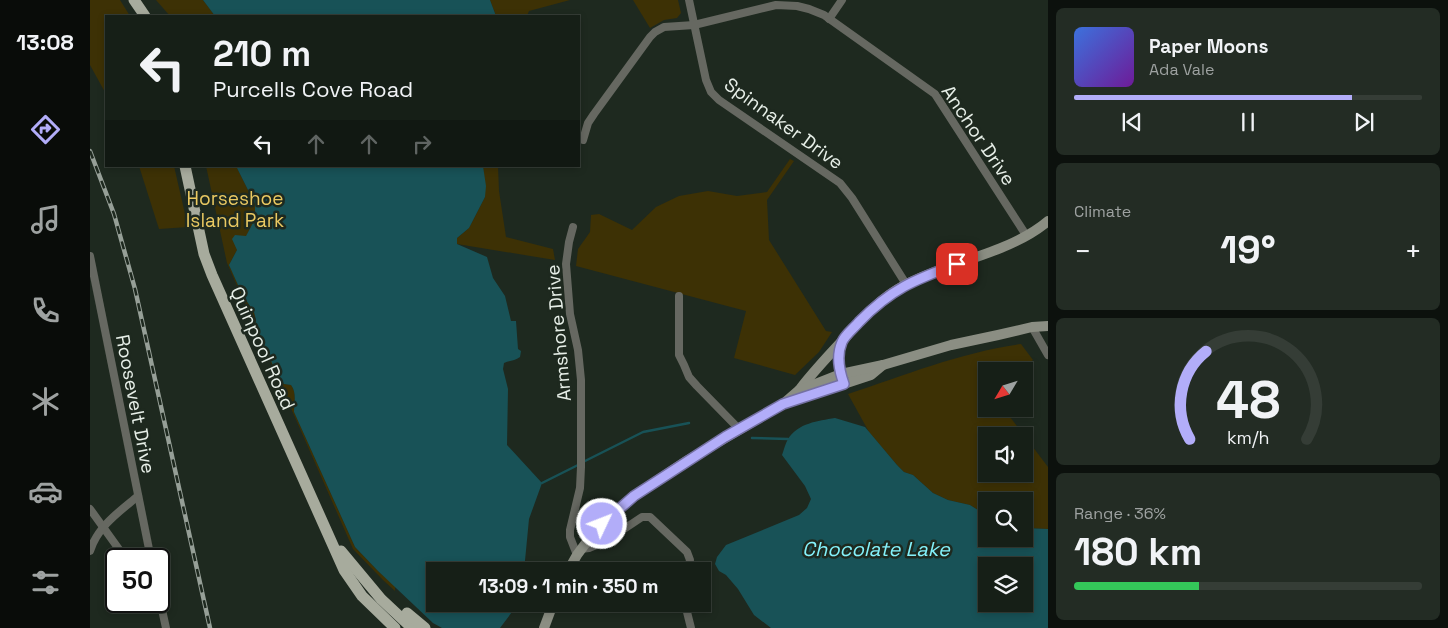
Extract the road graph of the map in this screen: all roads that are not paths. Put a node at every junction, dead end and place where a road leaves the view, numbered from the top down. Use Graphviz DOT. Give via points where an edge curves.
graph roads {
  1 [pos="134,0"];
  2 [pos="689,0"];
  3 [pos="842,0"];
  4 [pos="144,15"];
  5 [pos="829,20"];
  6 [pos="694,25"];
  7 [pos="583,140"];
  8 [pos="185,167"];
  9 [pos="1048,221"];
  10 [pos="573,227"];
  11 [pos="1026,235"];
  12 [pos="90,256"];
  13 [pos="906,284"];
  14 [pos="679,296"];
  15 [pos="1048,326"];
  16 [pos="1032,327"];
  17 [pos="842,341"];
  18 [pos="1046,347"];
  19 [pos="1048,355"];
  20 [pos="842,379"];
  21 [pos="798,391"];
  22 [pos="783,404"];
  23 [pos="740,429"];
  24 [pos="138,496"];
  25 [pos="90,509"];
  26 [pos="103,527"];
  27 [pos="330,537"];
  28 [pos="118,548"];
  29 [pos="149,548"];
  30 [pos="90,551"];
  31 [pos="579,552"];
  32 [pos="573,562"];
  33 [pos="690,562"];
  34 [pos="373,590"];
  35 [pos="550,612"];
  36 [pos="687,612"];
  37 [pos="163,613"];
  38 [pos="166,628"];
  39 [pos="395,628"];
  40 [pos="412,628"];
  41 [pos="425,628"];
  42 [pos="544,628"];
  43 [pos="691,628"];
  1 -- 4 [label="main road"];
  2 -- 6 [label="street, Spinnaker Drive"];
  3 -- 5 [label="street"];
  5 -- 6 [label="street, Anchor Drive" via="809,9 781,4"];
  5 -- 11 [label="street, Anchor Drive" via="935,94"];
  6 -- 7 [label="street, Anchor Drive" via="664,27 650,36 594,114"];
  6 -- 13 [label="street, Spinnaker Drive" via="706,80 712,92 840,183"];
  8 -- 27 [label="main road, Quinpool Road" via="212,275"];
  9 -- 11 [label="main road"];
  10 -- 31 [label="street, Armshore Drive" via="566,264 581,380 581,467 570,537"];
  11 -- 13 [label="main road"];
  12 -- 24 [label="street, Roosevelt Drive"];
  13 -- 17 [label="main road" via="876,305"];
  14 -- 23 [label="street" via="679,355 689,377"];
  15 -- 16 [label="main road"];
  16 -- 18 [label="street"];
  16 -- 20 [label="main road" via="951,345 884,365 871,375"];
  17 -- 20 [label="main road" via="838,358"];
  17 -- 21 [label="main road"];
  18 -- 19 [label="street"];
  20 -- 21 [label="main road"];
  20 -- 22 [label="main road"];
  21 -- 22 [label="main road"];
  22 -- 23 [label="main road"];
  23 -- 31 [label="main road" via="634,496 609,517"];
  24 -- 26 [label="street"];
  24 -- 29 [label="street, Roosevelt Drive"];
  25 -- 26 [label="street"];
  26 -- 28 [label="street"];
  26 -- 30 [label="street"];
  27 -- 34 [label="main road, Quinpool Road"];
  27 -- 39 [label="main road, Quinpool Road" via="344,570 362,596"];
  31 -- 32 [label="main road"];
  31 -- 33 [label="street" via="596,546 642,517 650,517 688,552"];
  34 -- 40 [label="main road, Quinpool Road"];
  34 -- 41 [label="main road" via="382,593"];
  35 -- 42 [label="main road"];
  36 -- 43 [label="street"];
  37 -- 38 [label="street"];
}
